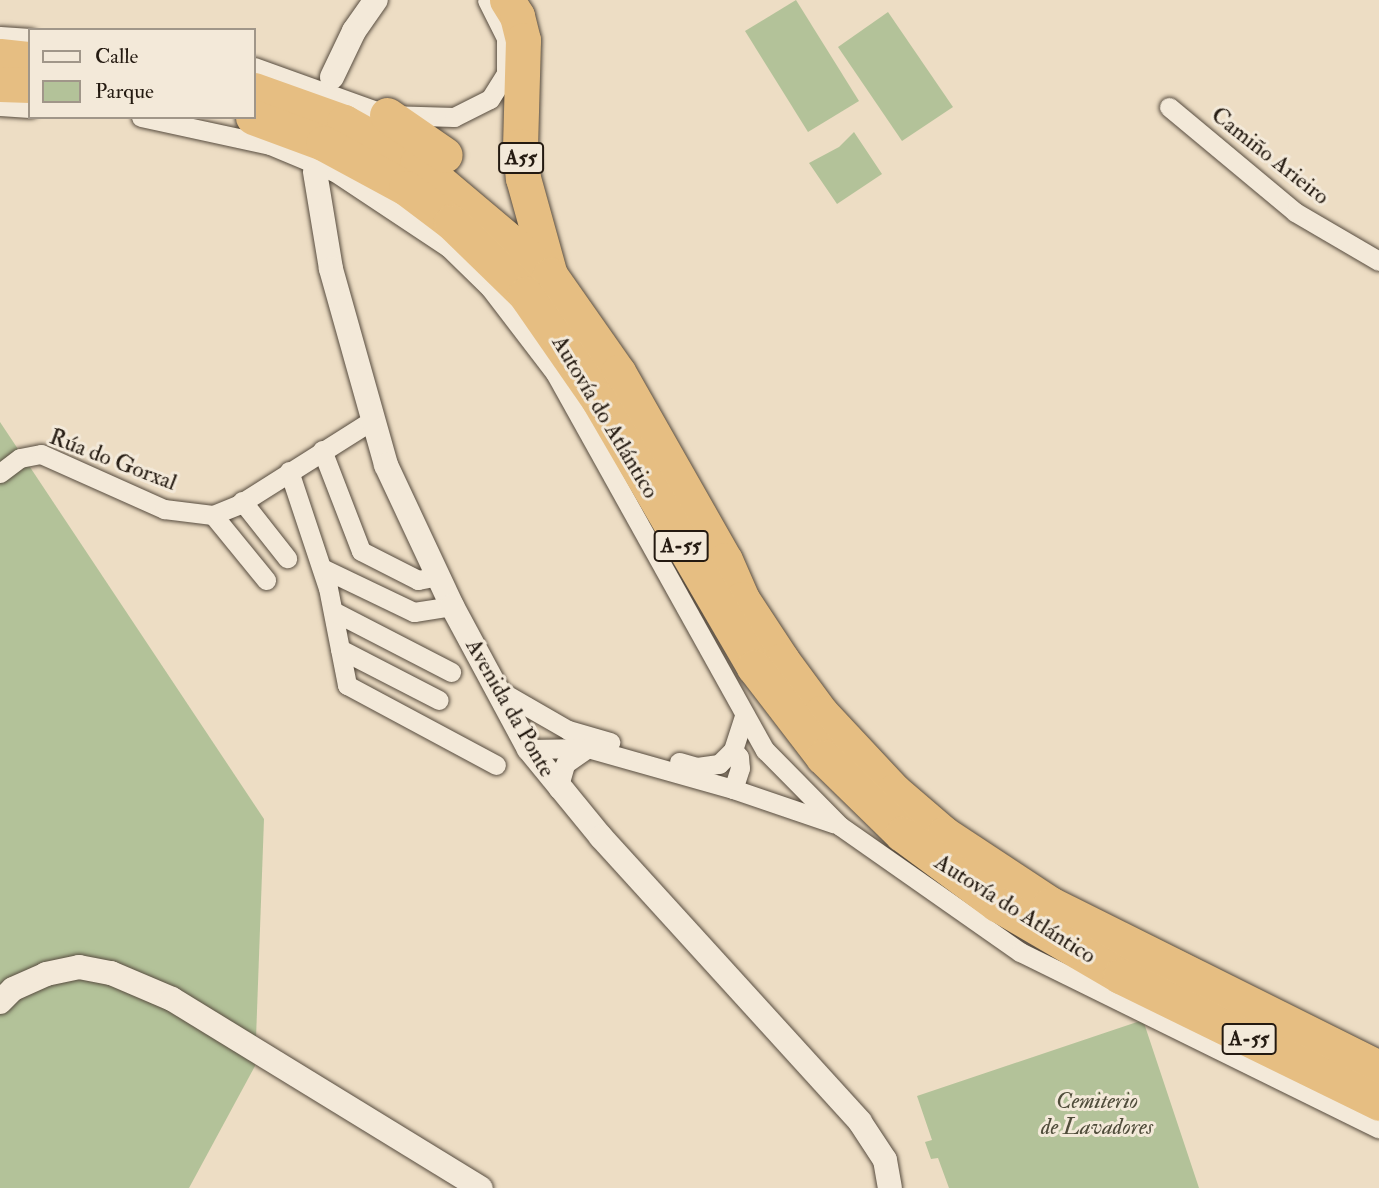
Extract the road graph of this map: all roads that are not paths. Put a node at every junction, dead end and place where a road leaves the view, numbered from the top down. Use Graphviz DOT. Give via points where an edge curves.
graph roads {
  1 [pos="376,0"];
  2 [pos="487,0"];
  3 [pos="507,0"];
  4 [pos="0,36"];
  5 [pos="28,37"];
  6 [pos="0,56"];
  7 [pos="28,59"];
  8 [pos="256,68"];
  9 [pos="332,77"];
  10 [pos="0,84"];
  11 [pos="28,85"];
  12 [pos="256,91"];
  13 [pos="0,106"];
  14 [pos="1169,107"];
  15 [pos="28,108"];
  16 [pos="387,115"];
  17 [pos="256,118"];
  18 [pos="150,119"];
  19 [pos="316,172"];
  20 [pos="535,233"];
  21 [pos="1379,261"];
  22 [pos="550,275"];
  23 [pos="371,421"];
  24 [pos="322,450"];
  25 [pos="289,471"];
  26 [pos="0,472"];
  27 [pos="242,502"];
  28 [pos="213,515"];
  29 [pos="287,558"];
  30 [pos="322,568"];
  31 [pos="438,576"];
  32 [pos="266,580"];
  33 [pos="452,606"];
  34 [pos="333,611"];
  35 [pos="340,649"];
  36 [pos="451,672"];
  37 [pos="494,688"];
  38 [pos="439,700"];
  39 [pos="744,716"];
  40 [pos="568,730"];
  41 [pos="587,748"];
  42 [pos="529,749"];
  43 [pos="733,750"];
  44 [pos="496,765"];
  45 [pos="558,789"];
  46 [pos="733,789"];
  47 [pos="840,826"];
  48 [pos="974,916"];
  49 [pos="1120,975"];
  50 [pos="0,1002"];
  51 [pos="1379,1068"];
  52 [pos="1379,1103"];
  53 [pos="1379,1129"];
  54 [pos="481,1188"];
  55 [pos="890,1188"];
  1 -- 9 [label="street"];
  2 -- 16 [label="street" via="501,20 507,56 500,87 490,99 454,117"];
  3 -- 20 [label="highway, A55" via="523,40 520,146"];
  4 -- 5 [label="street"];
  6 -- 7 [label="highway"];
  8 -- 16 [label="street"];
  10 -- 11 [label="highway"];
  12 -- 22 [label="highway, Autovía do Atlántico / A-55" via="344,122 416,163"];
  13 -- 15 [label="street"];
  14 -- 21 [label="street, Camiño Arieiro" via="1295,212"];
  16 -- 20 [label="highway" via="455,162"];
  17 -- 49 [label="highway, Autovía do Atlántico / A-55" via="323,143 397,183 491,258 561,342 717,609 754,667 823,757 858,795 945,868"];
  18 -- 39 [label="street" via="270,145 335,172 394,208 465,264 525,330 555,373"];
  19 -- 23 [label="street, Avenida da Ponte" via="331,269"];
  20 -- 22 [label="highway, A55"];
  22 -- 51 [label="highway, Autovía do Atlántico / A-55" via="618,372 742,599 782,660 850,747 894,791 954,841 1050,904"];
  23 -- 24 [label="street"];
  23 -- 31 [label="street, Avenida da Ponte"];
  24 -- 25 [label="street"];
  24 -- 31 [label="street" via="361,551 418,580"];
  25 -- 27 [label="street"];
  25 -- 30 [label="street"];
  26 -- 28 [label="street, Rúa do Gorxal" via="20,458 41,454 164,509"];
  27 -- 28 [label="street"];
  27 -- 29 [label="street"];
  28 -- 32 [label="street"];
  30 -- 33 [label="street" via="414,612"];
  30 -- 34 [label="street"];
  31 -- 33 [label="street, Avenida da Ponte"];
  33 -- 37 [label="street, Avenida da Ponte"];
  34 -- 35 [label="street"];
  34 -- 36 [label="street"];
  35 -- 38 [label="street"];
  35 -- 44 [label="street" via="347,685"];
  37 -- 40 [label="street"];
  37 -- 42 [label="street, Avenida da Ponte"];
  39 -- 43 [label="street"];
  39 -- 47 [label="street" via="765,750"];
  40 -- 42 [label="street" via="547,734"];
  40 -- 43 [label="street" via="697,767 719,764"];
  41 -- 42 [label="street"];
  41 -- 45 [label="street" via="565,764"];
  41 -- 46 [label="street"];
  42 -- 45 [label="street, Avenida da Ponte"];
  43 -- 46 [label="street" via="740,768"];
  45 -- 55 [label="street, Avenida da Ponte" via="860,1122 885,1160"];
  46 -- 47 [label="street"];
  47 -- 48 [label="street" via="878,856"];
  48 -- 49 [label="highway" via="1072,961"];
  48 -- 53 [label="street" via="1020,952"];
  49 -- 52 [label="highway, Autovía do Atlántico / A-55"];
  50 -- 54 [label="street" via="13,989 46,974 79,967 111,973 172,999"];
}
